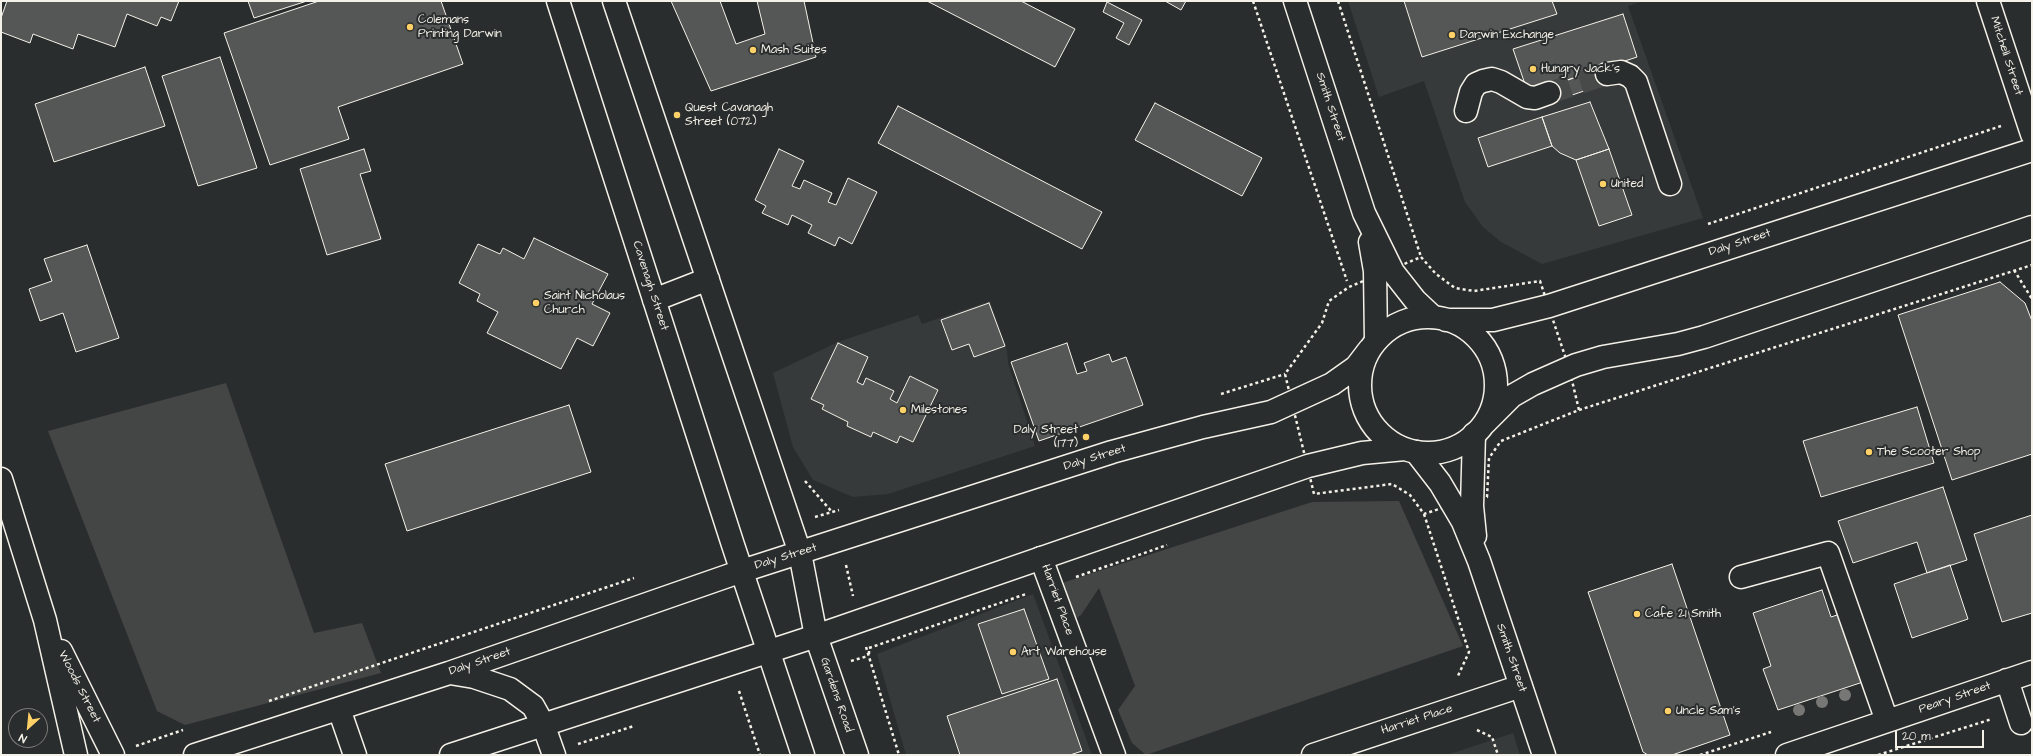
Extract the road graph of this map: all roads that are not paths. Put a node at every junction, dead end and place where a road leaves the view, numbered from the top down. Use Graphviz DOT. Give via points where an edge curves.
graph roads {
  1 [pos="558,1"];
  2 [pos="614,1"];
  3 [pos="1295,1"];
  4 [pos="1988,1"];
  5 [pos="1607,74"];
  6 [pos="1549,93"];
  7 [pos="1466,112"];
  8 [pos="2032,134"];
  9 [pos="2032,150"];
  10 [pos="1670,184"];
  11 [pos="1364,213"];
  12 [pos="2032,227"];
  13 [pos="708,279"];
  14 [pos="654,300"];
  15 [pos="1440,319"];
  16 [pos="1372,345"];
  17 [pos="1479,430"];
  18 [pos="1411,450"];
  19 [pos="1,480"];
  20 [pos="800,553"];
  21 [pos="1042,558"];
  22 [pos="1479,561"];
  23 [pos="742,571"];
  24 [pos="1741,577"];
  25 [pos="45,620"];
  26 [pos="816,636"];
  27 [pos="769,651"];
  28 [pos="2032,672"];
  29 [pos="449,673"];
  30 [pos="2007,680"];
  31 [pos="1521,686"];
  32 [pos="340,709"];
  33 [pos="2019,717"];
  34 [pos="1887,721"];
  35 [pos="543,724"];
  36 [pos="1829,748"];
  37 [pos="112,754"];
  38 [pos="76,755"];
  39 [pos="195,755"];
  40 [pos="355,755"];
  41 [pos="451,755"];
  42 [pos="554,755"];
  43 [pos="804,755"];
  44 [pos="857,755"];
  45 [pos="1114,755"];
  46 [pos="1314,755"];
  47 [pos="1544,755"];
  48 [pos="1787,755"];
  1 -- 14 [label="main road, Cavenagh Street"];
  2 -- 13 [label="main road"];
  3 -- 11 [label="main road, Smith Street"];
  4 -- 8 [label="main road, Mitchell Street"];
  5 -- 10 [label="main road" via="1621,72 1636,82"];
  6 -- 7 [label="main road" via="1535,98 1527,97 1501,82 1492,79 1483,81 1476,84 1471,92"];
  9 -- 15 [label="main road, Daly Street" via="1549,306 1493,320"];
  11 -- 15 [label="main road, Smith Street" via="1393,272 1415,300"];
  11 -- 16 [label="main road, Smith Street" via="1375,271"];
  12 -- 17 [label="main road" via="1704,337 1603,357 1576,365 1532,384 1512,396"];
  13 -- 14 [label="main road"];
  13 -- 20 [label="main road"];
  14 -- 23 [label="main road, Cavenagh Street"];
  15 -- 16 [label="main road" via="1422,317 1396,324"];
  15 -- 17 [label="main road" via="1460,325 1472,334 1490,357 1496,386 1491,411"];
  16 -- 18 [label="main road" via="1363,364 1360,379 1363,407 1380,433 1389,441"];
  16 -- 20 [label="main road, Daly Street" via="1356,367 1332,384 1271,412 1202,427 1112,452"];
  17 -- 18 [label="main road" via="1452,448 1441,451"];
  17 -- 22 [label="main road, Smith Street" via="1472,506"];
  18 -- 21 [label="main road" via="1362,453 1308,466"];
  18 -- 22 [label="main road, Smith Street" via="1451,500"];
  19 -- 25 [label="main road, Woods Street"];
  20 -- 23 [label="main road, Daly Street"];
  20 -- 26 [label="main road, Gardens Road"];
  21 -- 26 [label="main road"];
  21 -- 45 [label="main road, Harriet Place" via="1090,664"];
  22 -- 31 [label="main road, Smith Street"];
  23 -- 27 [label="main road, Cavenagh Street"];
  23 -- 29 [label="main road, Daly Street"];
  24 -- 34 [label="main road" via="1828,553"];
  25 -- 37 [label="main road, Woods Street"];
  25 -- 38 [label="main road, Woods Street"];
  26 -- 27 [label="main road"];
  26 -- 44 [label="main road, Gardens Road"];
  27 -- 35 [label="main road"];
  27 -- 43 [label="main road"];
  28 -- 30 [label="main road, Peary Street"];
  29 -- 32 [label="main road, Daly Street"];
  29 -- 35 [label="main road" via="474,677 510,689 533,706"];
  30 -- 33 [label="main road"];
  30 -- 34 [label="main road, Peary Street"];
  31 -- 46 [label="main road, Harriet Place"];
  31 -- 47 [label="main road, Smith Street"];
  32 -- 39 [label="main road, Daly Street"];
  32 -- 40 [label="main road"];
  34 -- 36 [label="main road, Peary Street"];
  35 -- 41 [label="main road"];
  35 -- 42 [label="main road"];
  36 -- 48 [label="main road, Peary Street"];
}
